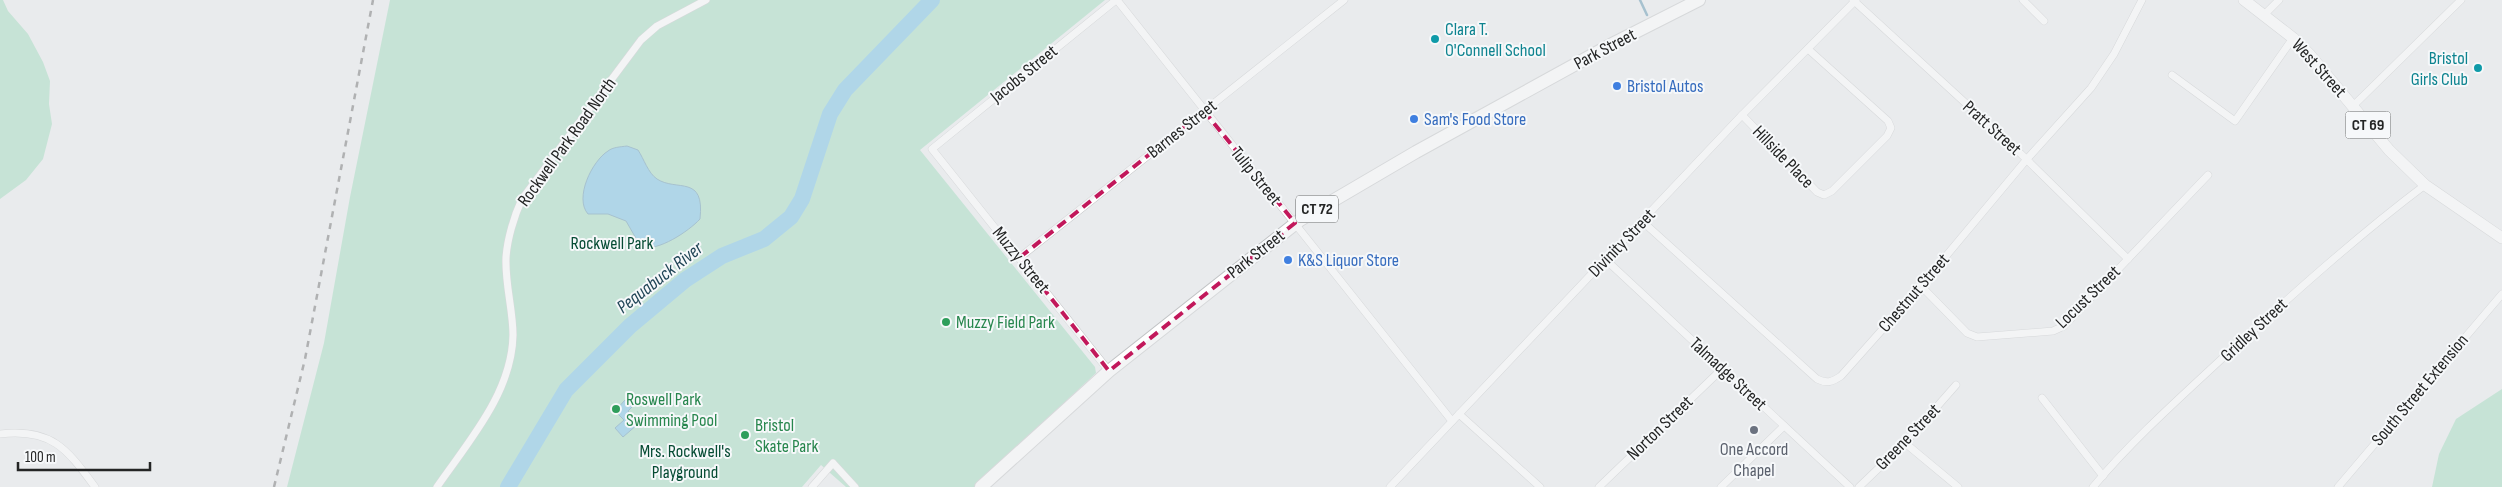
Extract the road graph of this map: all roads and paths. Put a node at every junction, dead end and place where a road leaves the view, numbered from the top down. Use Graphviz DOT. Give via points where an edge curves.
graph roads {
  1 [pos="706,0"];
  2 [pos="1116,0"];
  3 [pos="1344,0"];
  4 [pos="1699,0"];
  5 [pos="1854,0"];
  6 [pos="2023,0"];
  7 [pos="2142,0"];
  8 [pos="2244,0"];
  9 [pos="2279,0"];
  10 [pos="2461,0"];
  11 [pos="2264,15"];
  12 [pos="2044,21"];
  13 [pos="2293,38"];
  14 [pos="1808,49"];
  15 [pos="2172,75"];
  16 [pos="2353,106"];
  17 [pos="1204,111"];
  18 [pos="1742,116"];
  19 [pos="932,149"];
  20 [pos="2026,159"];
  21 [pos="2208,175"];
  22 [pos="2425,185"];
  23 [pos="1643,222"];
  24 [pos="1295,223"];
  25 [pos="2502,238"];
  26 [pos="1020,258"];
  27 [pos="2128,259"];
  28 [pos="1606,260"];
  29 [pos="1921,286"];
  30 [pos="2502,294"];
  31 [pos="1722,369"];
  32 [pos="1109,371"];
  33 [pos="1956,385"];
  34 [pos="2042,398"];
  35 [pos="1459,414"];
  36 [pos="1452,422"];
  37 [pos="1784,426"];
  38 [pos="0,434"];
  39 [pos="1905,443"];
  40 [pos="2103,476"];
  41 [pos="95,487"];
  42 [pos="437,487"];
  43 [pos="812,487"];
  44 [pos="855,487"];
  45 [pos="981,487"];
  46 [pos="1390,487"];
  47 [pos="1540,487"];
  48 [pos="1598,487"];
  49 [pos="1721,487"];
  50 [pos="1850,487"];
  51 [pos="1859,487"];
  52 [pos="1958,487"];
  53 [pos="2094,487"];
  54 [pos="2338,487"];
  1 -- 42 [label="street, Rockwell Park Road North" via="657,26 641,40 522,199 506,258 513,335 507,372 491,408"];
  2 -- 17 [label="street, Tulip Street"];
  2 -- 19 [label="street, Jacobs Street"];
  3 -- 17 [label="street, Barnes Street"];
  4 -- 24 [label="highway, Park Street / CT 72" via="1416,152"];
  5 -- 14 [label="street, Divinity Street"];
  5 -- 20 [label="street, Pratt Street"];
  6 -- 12 [label="street"];
  7 -- 20 [label="street, Chestnut Street" via="2114,54 2091,88"];
  8 -- 11 [label="main road, West Street / CT 69"];
  9 -- 11 [label="street"];
  10 -- 16 [label="street"];
  11 -- 13 [label="main road, West Street / CT 69"];
  13 -- 15 [label="street" via="2235,120"];
  13 -- 16 [label="main road, West Street / CT 69"];
  14 -- 18 [label="street, Divinity Street"];
  14 -- 18 [label="street, Hillside Place" via="1888,121 1891,128 1887,136 1832,191 1824,195 1817,192"];
  16 -- 22 [label="main road, West Street / CT 69" via="2389,150"];
  17 -- 24 [label="street, Tulip Street"];
  17 -- 26 [label="street, Barnes Street"];
  18 -- 23 [label="street, Divinity Street"];
  19 -- 26 [label="street, Muzzy Street"];
  20 -- 27 [label="street, Pratt Street"];
  20 -- 29 [label="street, Chestnut Street"];
  21 -- 27 [label="street, Locust Street"];
  22 -- 25 [label="main road, West Street / CT 69"];
  22 -- 40 [label="street, Gridley Street" via="2308,280 2120,454"];
  23 -- 28 [label="street, Divinity Street"];
  23 -- 29 [label="street, Chestnut Street" via="1816,379 1827,383 1841,376"];
  24 -- 32 [label="highway, Park Street / CT 72"];
  24 -- 36 [label="street, Tulip Street"];
  26 -- 32 [label="street, Muzzy Street"];
  27 -- 29 [label="street, Locust Street" via="2064,326 2052,332 1977,337 1966,333"];
  28 -- 31 [label="street, Talmadge Street"];
  28 -- 35 [label="street, Divinity Street"];
  30 -- 54 [label="street, South Street Extension"];
  31 -- 37 [label="street, Talmadge Street"];
  31 -- 48 [label="street, Norton Street"];
  32 -- 45 [label="highway, Park Street / CT 72"];
  33 -- 39 [label="street, Greene Street"];
  34 -- 40 [label="street"];
  35 -- 36 [label="street, Divinity Street"];
  35 -- 47 [label="street"];
  36 -- 46 [label="street, Divinity Street"];
  37 -- 49 [label="street"];
  37 -- 50 [label="street, Talmadge Street"];
  38 -- 41 [label="street" via="29,434 63,446"];
  39 -- 51 [label="street, Greene Street"];
  39 -- 52 [label="street"];
  40 -- 53 [label="street, Gridley Street"];
  43 -- 44 [label="street" via="833,464"];
}
